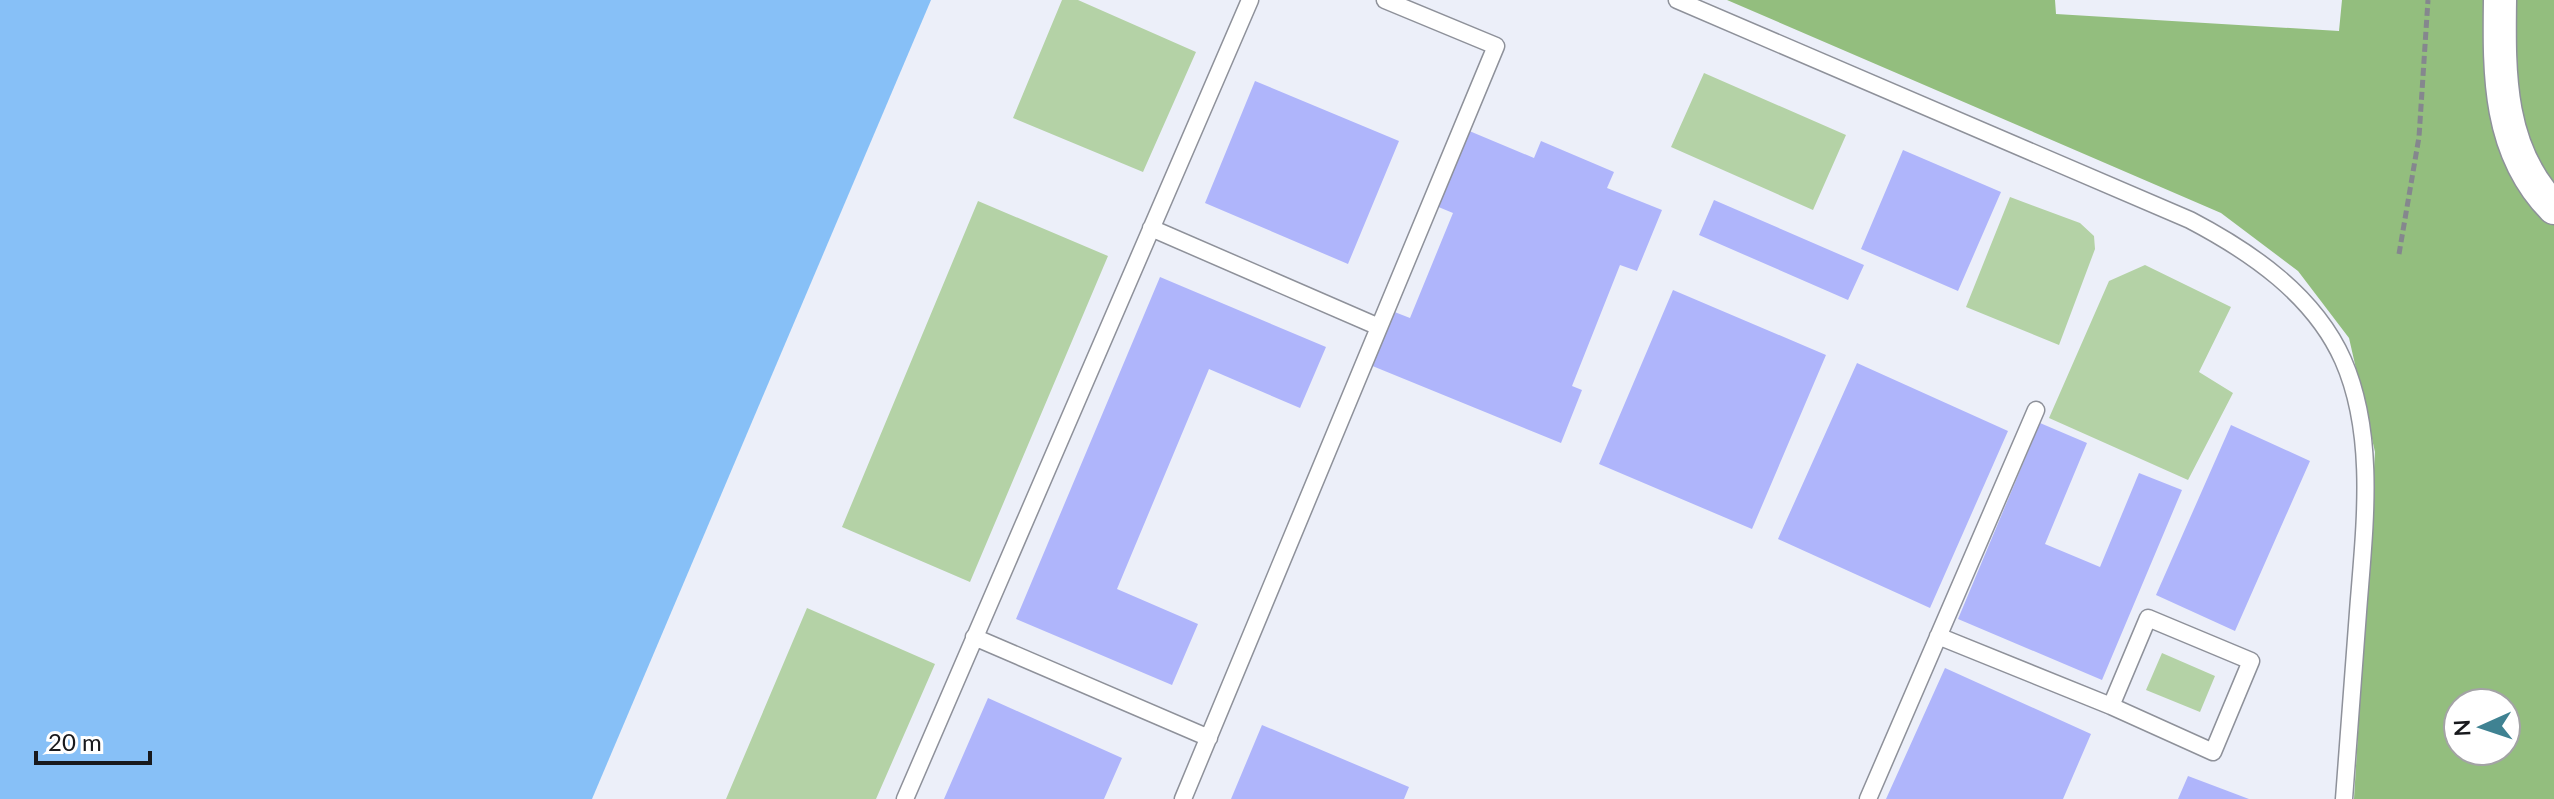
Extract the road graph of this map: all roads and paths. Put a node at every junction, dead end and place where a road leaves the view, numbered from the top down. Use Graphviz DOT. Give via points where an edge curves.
graph roads {
  1 [pos="1250,0"];
  2 [pos="1385,0"];
  3 [pos="1677,0"];
  4 [pos="2428,0"];
  5 [pos="2500,0"];
  6 [pos="2554,208"];
  7 [pos="1151,228"];
  8 [pos="2399,254"];
  9 [pos="1379,327"];
  10 [pos="2036,410"];
  11 [pos="1938,636"];
  12 [pos="974,637"];
  13 [pos="2111,706"];
  14 [pos="1209,738"];
  15 [pos="905,799"];
  16 [pos="1183,799"];
  17 [pos="1868,799"];
  18 [pos="2344,799"];
  1 -- 7 [label="lane"];
  2 -- 9 [label="lane" via="1496,46"];
  3 -- 18 [label="lane" via="2190,220 2237,245 2314,314 2343,360 2366,471"];
  4 -- 8 [label="path" via="2419,137"];
  5 -- 6 [label="street" via="2499,76 2510,137 2540,194"];
  7 -- 9 [label="lane"];
  7 -- 12 [label="lane"];
  9 -- 14 [label="lane"];
  10 -- 11 [label="lane"];
  11 -- 13 [label="lane"];
  11 -- 17 [label="lane"];
  12 -- 14 [label="lane"];
  12 -- 15 [label="lane"];
  13 -- 13 [label="lane" via="2213,752 2251,661 2148,618"];
  14 -- 16 [label="lane"];
}
